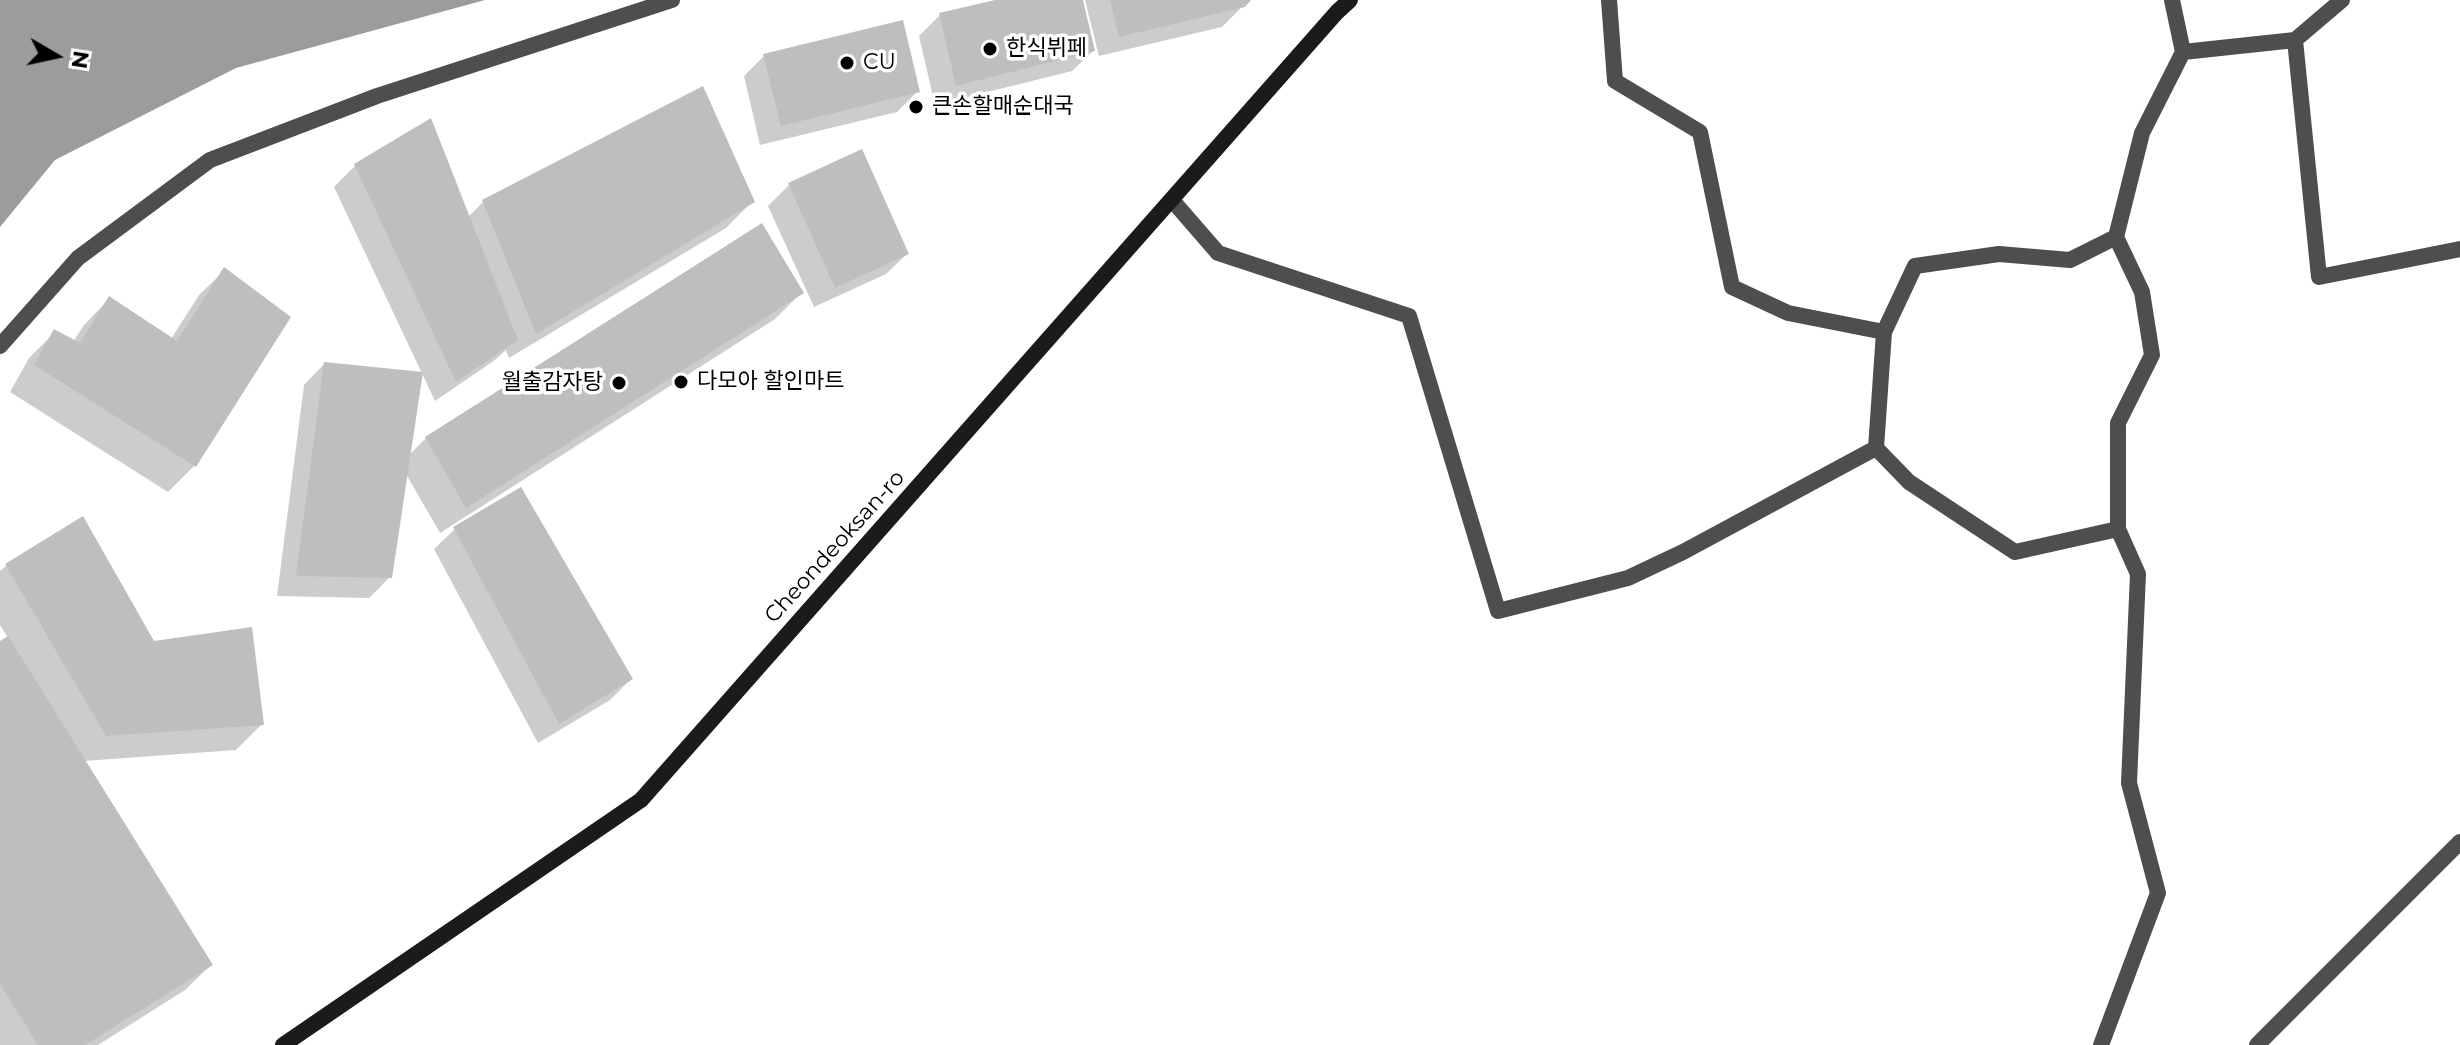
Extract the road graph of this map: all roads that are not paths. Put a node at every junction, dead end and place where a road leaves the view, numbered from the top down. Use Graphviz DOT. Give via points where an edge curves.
graph roads {
  1 [pos="672,0"];
  2 [pos="1350,0"];
  3 [pos="1609,0"];
  4 [pos="2172,0"];
  5 [pos="2342,0"];
  6 [pos="2295,40"];
  7 [pos="2183,52"];
  8 [pos="1172,200"];
  9 [pos="2116,237"];
  10 [pos="2460,249"];
  11 [pos="1884,332"];
  12 [pos="0,346"];
  13 [pos="1876,448"];
  14 [pos="2118,529"];
  15 [pos="2460,842"];
  16 [pos="283,1045"];
  17 [pos="2101,1045"];
  18 [pos="2257,1045"];
  1 -- 12 [label="street" via="377,96 210,160 78,258"];
  2 -- 8 [label="main road, Cheondeoksan-ro"];
  3 -- 11 [label="street" via="1615,81 1700,132 1732,287 1788,313"];
  4 -- 7 [label="street"];
  5 -- 6 [label="street"];
  6 -- 7 [label="street"];
  6 -- 10 [label="street" via="2319,277"];
  7 -- 9 [label="street" via="2142,133"];
  8 -- 13 [label="street" via="1218,253 1409,316 1498,611 1628,578"];
  8 -- 16 [label="main road, Cheondeoksan-ro" via="641,800"];
  9 -- 11 [label="street" via="2070,260 1999,254 1915,266"];
  9 -- 14 [label="street" via="2142,292 2152,355 2118,423"];
  11 -- 13 [label="street"];
  13 -- 14 [label="street" via="1909,482 2015,552"];
  14 -- 17 [label="street" via="2138,574 2129,783 2158,893"];
  15 -- 18 [label="street"];
}
